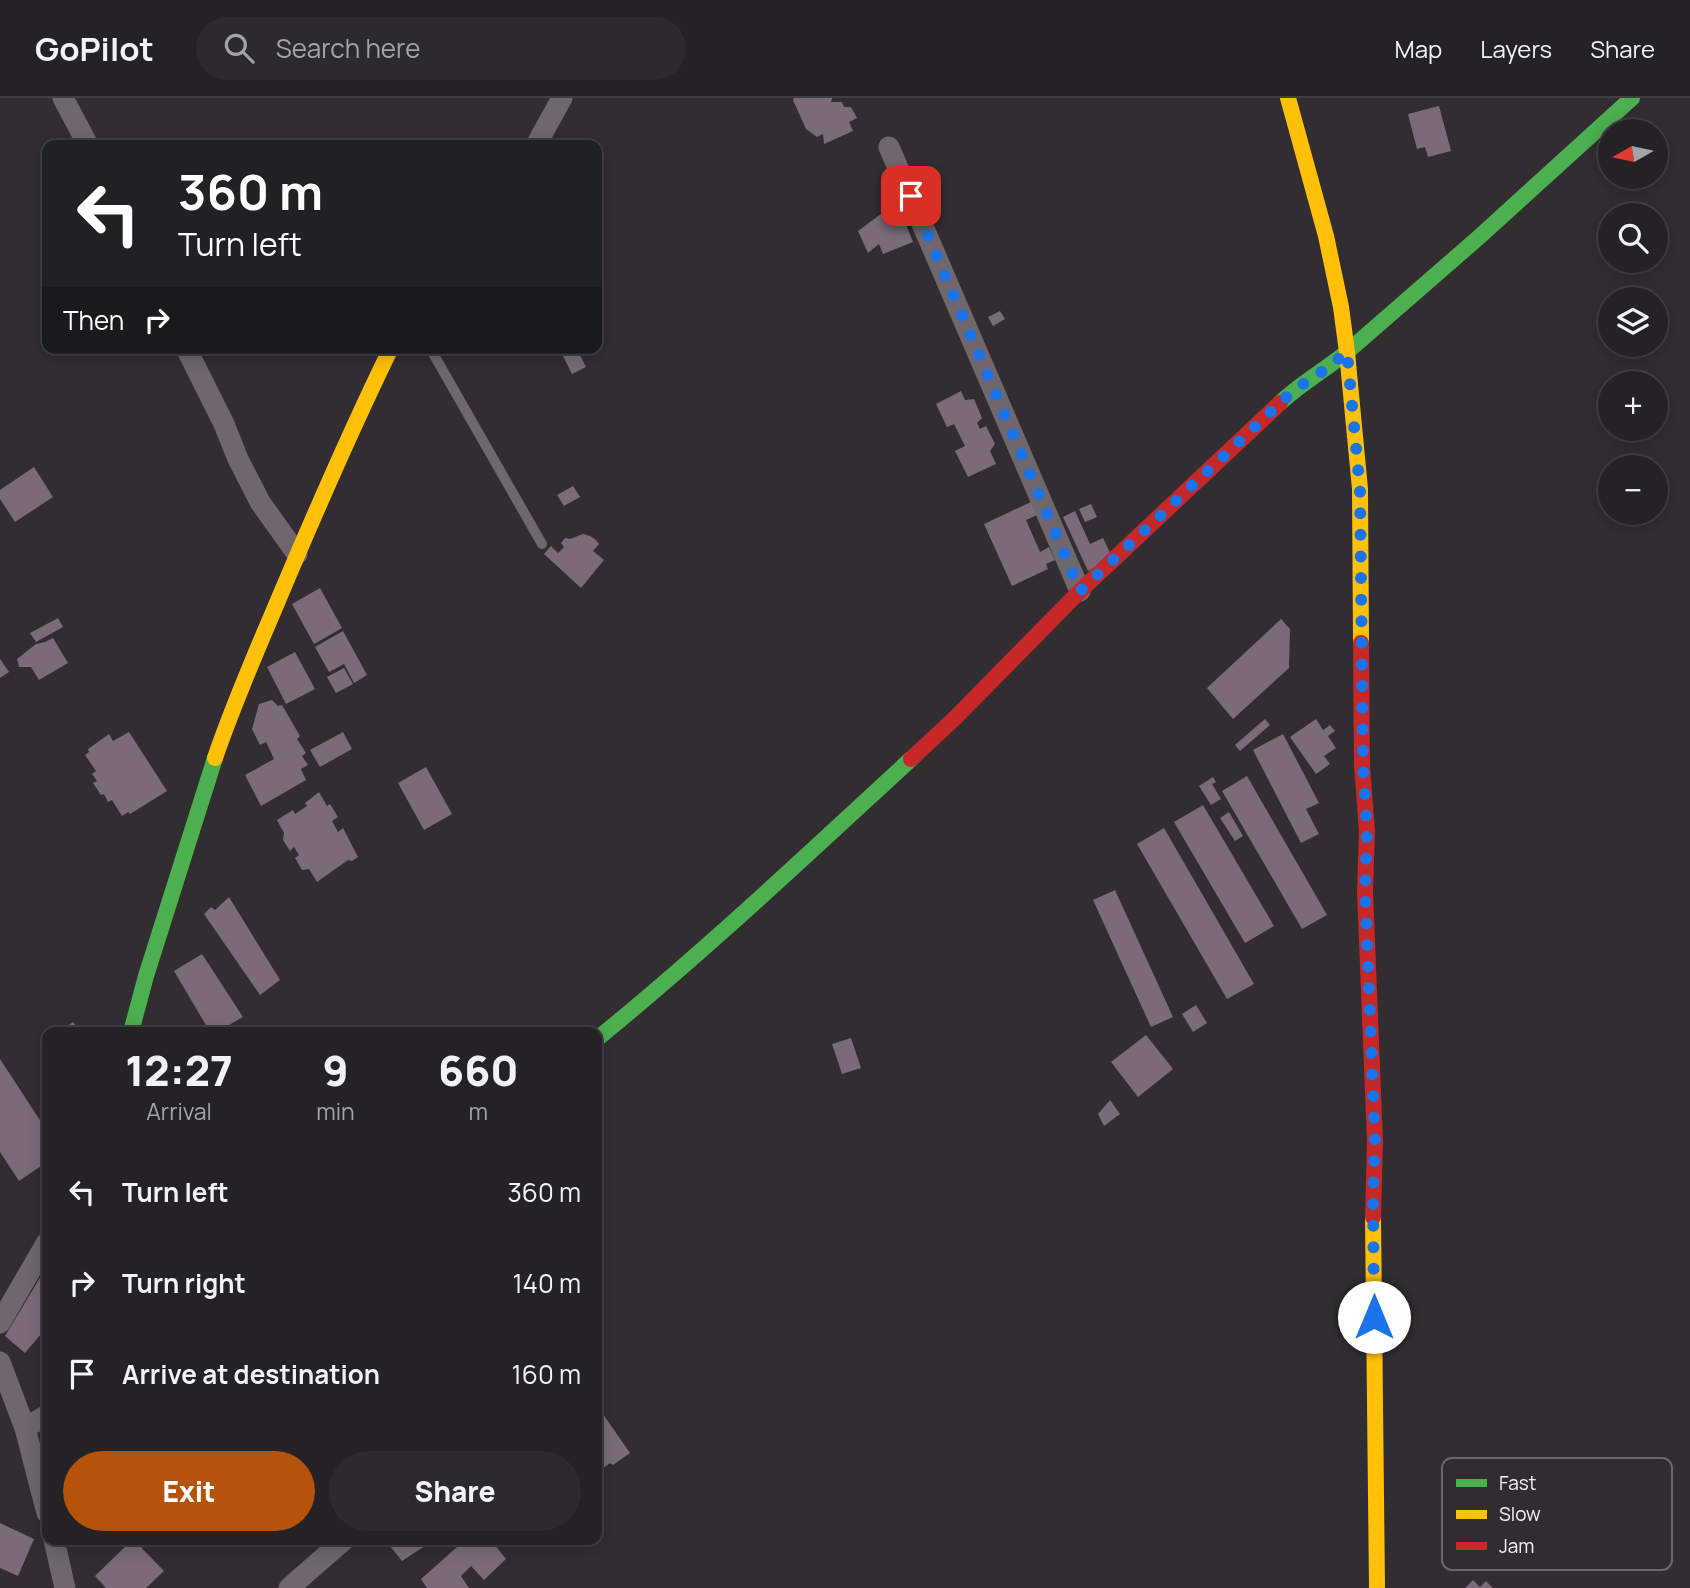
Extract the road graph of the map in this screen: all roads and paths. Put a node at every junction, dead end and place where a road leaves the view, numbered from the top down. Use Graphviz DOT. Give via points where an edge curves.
graph roads {
  1 [pos="63,98"];
  2 [pos="562,98"];
  3 [pos="1287,98"];
  4 [pos="1632,98"];
  5 [pos="85,140"];
  6 [pos="539,140"];
  7 [pos="890,147"];
  8 [pos="1347,352"];
  9 [pos="189,354"];
  10 [pos="388,354"];
  11 [pos="433,354"];
  12 [pos="542,544"];
  13 [pos="297,554"];
  14 [pos="1080,591"];
  15 [pos="132,1027"];
  16 [pos="602,1035"];
  17 [pos="42,1251"];
  18 [pos="0,1324"];
  19 [pos="0,1362"];
  20 [pos="42,1418"];
  21 [pos="24,1428"];
  22 [pos="42,1495"];
  23 [pos="55,1545"];
  24 [pos="338,1545"];
  25 [pos="65,1588"];
  26 [pos="289,1588"];
  27 [pos="1377,1588"];
  1 -- 5 [label="street"];
  2 -- 6 [label="street"];
  3 -- 8 [label="street" via="1326,236"];
  4 -- 8 [label="street"];
  7 -- 14 [label="street"];
  8 -- 14 [label="street" via="1294,390"];
  8 -- 27 [label="street" via="1360,489 1365,891 1375,1142"];
  9 -- 13 [label="street" via="260,502"];
  10 -- 13 [label="street"];
  11 -- 12 [label="lane"];
  13 -- 15 [label="street" via="228,719"];
  14 -- 16 [label="street" via="954,718"];
  17 -- 18 [label="street"];
  19 -- 21 [label="street"];
  20 -- 21 [label="street"];
  21 -- 22 [label="street"];
  23 -- 25 [label="street"];
  24 -- 26 [label="street"];
}
